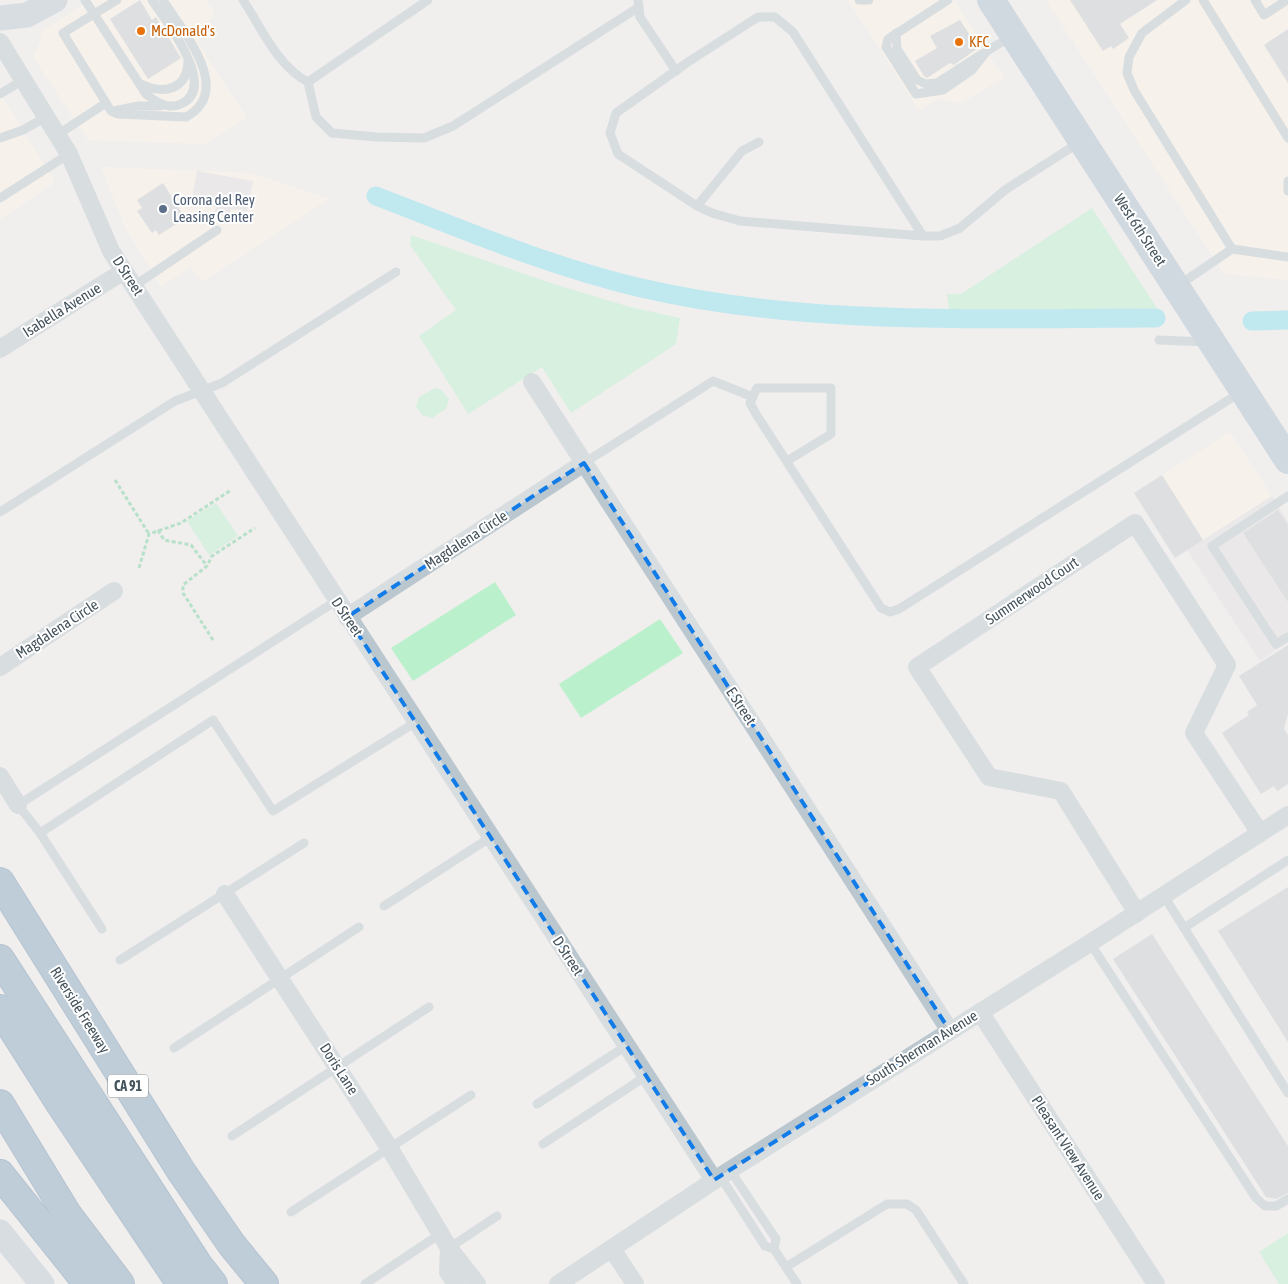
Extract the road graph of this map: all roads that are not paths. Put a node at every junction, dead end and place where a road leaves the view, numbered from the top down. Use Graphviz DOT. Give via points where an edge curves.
graph roads {
  1 [pos="55,0"];
  2 [pos="85,0"];
  3 [pos="117,0"];
  4 [pos="152,0"];
  5 [pos="163,0"];
  6 [pos="243,0"];
  7 [pos="428,0"];
  8 [pos="859,0"];
  9 [pos="869,0"];
  10 [pos="948,0"];
  11 [pos="992,0"];
  12 [pos="1186,0"];
  13 [pos="1203,0"];
  14 [pos="1255,0"];
  15 [pos="1287,0"];
  16 [pos="638,4"];
  17 [pos="94,14"];
  18 [pos="0,18"];
  19 [pos="896,33"];
  20 [pos="1013,34"];
  21 [pos="0,42"];
  22 [pos="987,51"];
  23 [pos="188,57"];
  24 [pos="676,70"];
  25 [pos="23,80"];
  26 [pos="308,82"];
  27 [pos="138,83"];
  28 [pos="0,94"];
  29 [pos="165,106"];
  30 [pos="108,107"];
  31 [pos="46,117"];
  32 [pos="57,135"];
  33 [pos="0,138"];
  34 [pos="1288,138"];
  35 [pos="1082,141"];
  36 [pos="759,142"];
  37 [pos="69,154"];
  38 [pos="1288,181"];
  39 [pos="1288,191"];
  40 [pos="0,198"];
  41 [pos="697,206"];
  42 [pos="217,230"];
  43 [pos="923,236"];
  44 [pos="1232,249"];
  45 [pos="1288,257"];
  46 [pos="396,272"];
  47 [pos="129,278"];
  48 [pos="1176,287"];
  49 [pos="1159,340"];
  50 [pos="1211,342"];
  51 [pos="0,349"];
  52 [pos="532,382"];
  53 [pos="201,391"];
  54 [pos="1243,391"];
  55 [pos="753,397"];
  56 [pos="1288,460"];
  57 [pos="786,461"];
  58 [pos="584,463"];
  59 [pos="1288,496"];
  60 [pos="0,512"];
  61 [pos="114,591"];
  62 [pos="336,601"];
  63 [pos="347,617"];
  64 [pos="1288,637"];
  65 [pos="0,667"];
  66 [pos="416,722"];
  67 [pos="0,776"];
  68 [pos="18,805"];
  69 [pos="1288,815"];
  70 [pos="40,833"];
  71 [pos="1260,833"];
  72 [pos="491,837"];
  73 [pos="304,843"];
  74 [pos="1288,860"];
  75 [pos="0,882"];
  76 [pos="225,894"];
  77 [pos="1164,896"];
  78 [pos="384,906"];
  79 [pos="1137,913"];
  80 [pos="359,927"];
  81 [pos="1184,928"];
  82 [pos="102,929"];
  83 [pos="1090,943"];
  84 [pos="0,959"];
  85 [pos="120,960"];
  86 [pos="280,979"];
  87 [pos="429,1007"];
  88 [pos="0,1009"];
  89 [pos="980,1012"];
  90 [pos="950,1031"];
  91 [pos="626,1046"];
  92 [pos="174,1048"];
  93 [pos="338,1067"];
  94 [pos="646,1076"];
  95 [pos="1288,1092"];
  96 [pos="471,1095"];
  97 [pos="0,1104"];
  98 [pos="537,1104"];
  99 [pos="232,1136"];
  100 [pos="543,1144"];
  101 [pos="390,1149"];
  102 [pos="0,1174"];
  103 [pos="721,1176"];
  104 [pos="1288,1199"];
  105 [pos="291,1212"];
  106 [pos="496,1216"];
  107 [pos="0,1232"];
  108 [pos="445,1241"];
  109 [pos="612,1249"];
  110 [pos="786,1266"];
  111 [pos="42,1284"];
  112 [pos="88,1284"];
  113 [pos="120,1284"];
  114 [pos="181,1284"];
  115 [pos="213,1284"];
  116 [pos="264,1284"];
  117 [pos="365,1284"];
  118 [pos="456,1284"];
  119 [pos="477,1284"];
  120 [pos="558,1284"];
  121 [pos="634,1284"];
  122 [pos="797,1284"];
  123 [pos="964,1284"];
  124 [pos="1156,1284"];
  1 -- 18 [label="main road" via="27,15"];
  2 -- 17 [label="lane"];
  3 -- 17 [label="lane"];
  4 -- 23 [label="lane"];
  5 -- 30 [label="lane" via="204,69 207,94 203,104 186,117 118,114"];
  6 -- 26 [label="lane" via="284,64 295,76"];
  7 -- 26 [label="lane"];
  8 -- 9 [label="lane"];
  10 -- 19 [label="lane"];
  11 -- 20 [label="main road, West 6th Street"];
  12 -- 44 [label="lane" via="1142,33 1129,56 1127,74"];
  13 -- 34 [label="lane"];
  14 -- 15 [label="lane" via="1264,14"];
  16 -- 24 [label="lane" via="640,17"];
  16 -- 26 [label="lane" via="453,126 424,138 332,132 316,116"];
  17 -- 27 [label="lane"];
  17 -- 30 [label="lane" via="63,33"];
  19 -- 22 [label="lane" via="897,49 918,80 926,84 937,83"];
  19 -- 22 [label="lane" via="888,39 886,47 916,94 943,90 972,70"];
  20 -- 22 [label="lane"];
  20 -- 35 [label="main road, West 6th Street"];
  21 -- 25 [label="street, D Street"];
  23 -- 27 [label="lane" via="188,73 171,89 160,92"];
  23 -- 29 [label="lane" via="195,83 190,97 183,104"];
  24 -- 41 [label="lane" via="616,113 610,133 618,154"];
  24 -- 43 [label="lane" via="758,17 775,17 793,32"];
  25 -- 28 [label="lane"];
  25 -- 31 [label="street, D Street"];
  27 -- 29 [label="lane" via="146,94"];
  29 -- 30 [label="lane"];
  30 -- 32 [label="lane"];
  31 -- 32 [label="street, D Street"];
  31 -- 33 [label="lane"];
  32 -- 37 [label="street, D Street"];
  35 -- 43 [label="lane" via="1012,185 960,228 940,236"];
  35 -- 48 [label="main road, West 6th Street"];
  36 -- 41 [label="lane" via="742,151"];
  37 -- 40 [label="lane"];
  37 -- 47 [label="street, D Street" via="111,251"];
  38 -- 39 [label="lane"];
  41 -- 43 [label="lane" via="740,221"];
  42 -- 47 [label="lane"];
  44 -- 45 [label="lane"];
  44 -- 48 [label="lane"];
  46 -- 53 [label="lane" via="222,383"];
  47 -- 51 [label="street, Isabella Avenue"];
  47 -- 53 [label="street, D Street"];
  48 -- 50 [label="main road, West 6th Street"];
  49 -- 50 [label="lane"];
  50 -- 54 [label="main road, West 6th Street"];
  52 -- 58 [label="street, E Street"];
  53 -- 60 [label="lane" via="175,401"];
  53 -- 62 [label="street, D Street"];
  54 -- 56 [label="main road, West 6th Street"];
  54 -- 57 [label="lane" via="890,612 881,608"];
  55 -- 57 [label="lane" via="750,403"];
  55 -- 57 [label="lane" via="757,388 831,388 831,434"];
  55 -- 58 [label="lane" via="713,381"];
  58 -- 63 [label="street, Magdalena Circle"];
  58 -- 90 [label="street, E Street"];
  59 -- 64 [label="lane" via="1212,546 1276,644"];
  61 -- 65 [label="street, Magdalena Circle"];
  62 -- 63 [label="street, D Street"];
  62 -- 68 [label="lane"];
  63 -- 66 [label="street, D Street"];
  66 -- 70 [label="lane" via="273,811 213,720"];
  66 -- 72 [label="street, D Street"];
  67 -- 68 [label="street"];
  68 -- 70 [label="lane"];
  69 -- 71 [label="street, South Sherman Avenue"];
  70 -- 82 [label="lane"];
  71 -- 77 [label="street, South Sherman Avenue"];
  71 -- 79 [label="street, Summerwood Court" via="1194,732 1227,664 1135,523 917,667 989,777 1061,791"];
  72 -- 78 [label="lane"];
  72 -- 91 [label="street, D Street"];
  73 -- 76 [label="lane"];
  74 -- 81 [label="lane"];
  75 -- 116 [label="highway, Riverside Freeway / CA 91" via="181,1171"];
  76 -- 85 [label="lane"];
  76 -- 86 [label="street, Doris Lane"];
  77 -- 79 [label="street, South Sherman Avenue"];
  77 -- 81 [label="lane"];
  79 -- 83 [label="street, South Sherman Avenue"];
  80 -- 86 [label="lane"];
  81 -- 95 [label="lane"];
  83 -- 89 [label="street, South Sherman Avenue"];
  83 -- 104 [label="lane" via="1256,1198 1265,1206 1276,1206"];
  84 -- 115 [label="highway"];
  86 -- 92 [label="lane"];
  86 -- 93 [label="street, Doris Lane"];
  87 -- 93 [label="lane"];
  88 -- 114 [label="highway"];
  89 -- 90 [label="street, South Sherman Avenue"];
  89 -- 124 [label="street, Pleasant View Avenue"];
  90 -- 103 [label="street, South Sherman Avenue"];
  91 -- 94 [label="street, D Street"];
  91 -- 98 [label="lane"];
  93 -- 99 [label="lane"];
  93 -- 101 [label="street, Doris Lane"];
  94 -- 100 [label="lane"];
  94 -- 103 [label="street, D Street"];
  96 -- 101 [label="lane"];
  97 -- 113 [label="highway" via="67,1214"];
  101 -- 105 [label="lane"];
  101 -- 108 [label="street, Doris Lane"];
  102 -- 112 [label="highway"];
  103 -- 109 [label="street, South Sherman Avenue"];
  103 -- 110 [label="lane" via="765,1246 774,1249"];
  106 -- 108 [label="lane"];
  107 -- 111 [label="main road"];
  108 -- 117 [label="lane"];
  108 -- 118 [label="street" via="448,1272"];
  108 -- 119 [label="street, Doris Lane"];
  109 -- 120 [label="street, South Sherman Avenue"];
  109 -- 121 [label="street"];
  110 -- 122 [label="lane"];
  110 -- 123 [label="lane" via="878,1208 897,1203 916,1210"];
}
